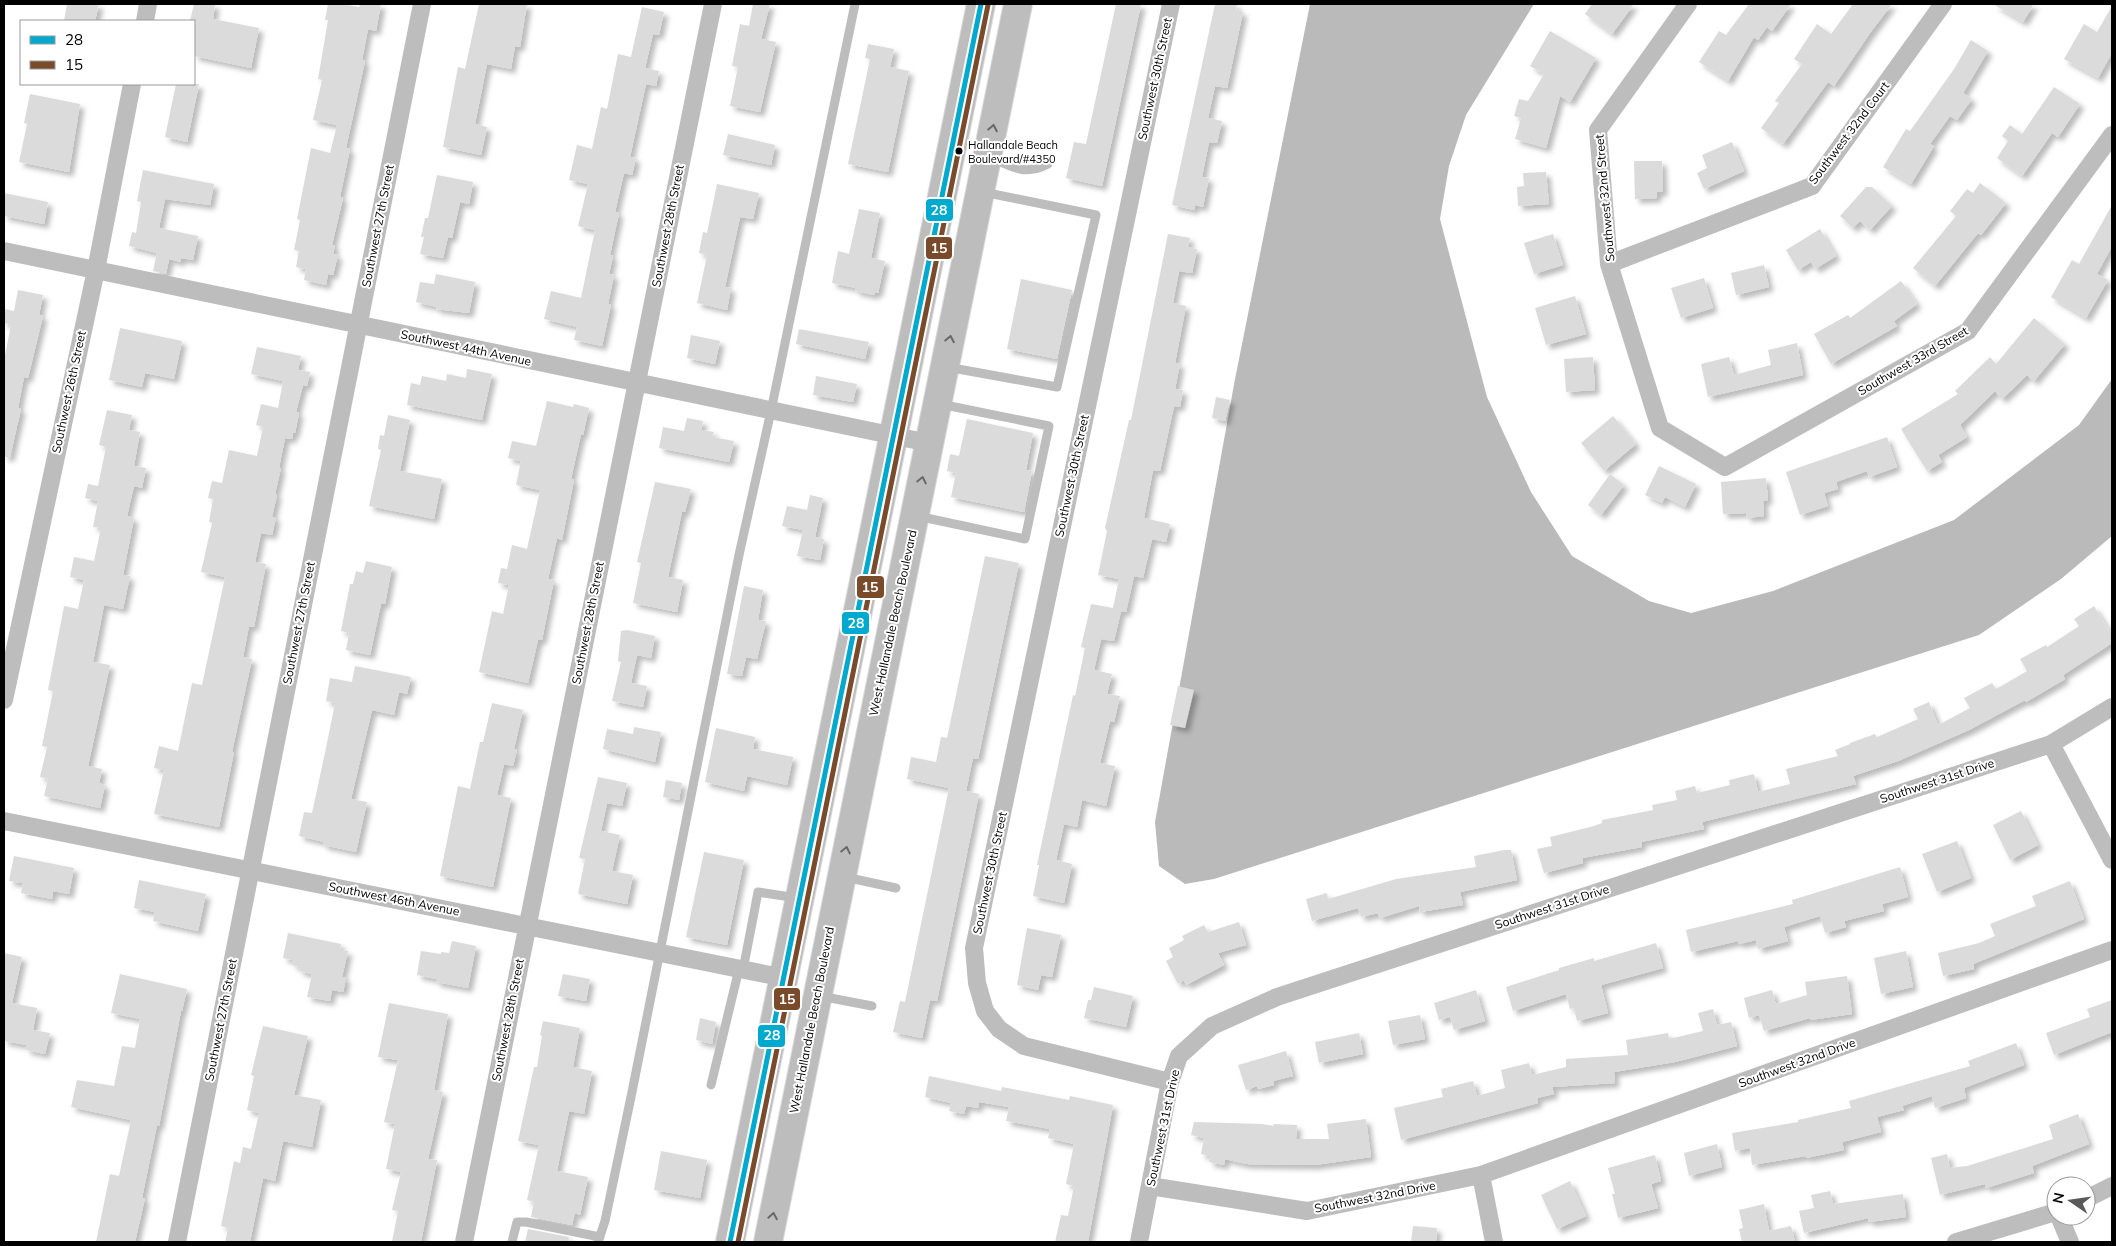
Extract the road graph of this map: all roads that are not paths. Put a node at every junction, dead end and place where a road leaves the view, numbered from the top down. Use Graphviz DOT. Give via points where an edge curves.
graph roads {
  1 [pos="148,4"];
  2 [pos="422,4"];
  3 [pos="713,4"];
  4 [pos="855,4"];
  5 [pos="981,4"];
  6 [pos="1018,4"];
  7 [pos="1170,4"];
  8 [pos="1688,4"];
  9 [pos="1943,4"];
  10 [pos="145,20"];
  11 [pos="132,85"];
  12 [pos="2112,135"];
  13 [pos="987,156"];
  14 [pos="1048,164"];
  15 [pos="980,192"];
  16 [pos="4,251"];
  17 [pos="1610,264"];
  18 [pos="96,270"];
  19 [pos="358,325"];
  20 [pos="945,366"];
  21 [pos="637,383"];
  22 [pos="937,404"];
  23 [pos="771,410"];
  24 [pos="894,436"];
  25 [pos="929,443"];
  26 [pos="1725,467"];
  27 [pos="914,516"];
  28 [pos="4,700"];
  29 [pos="2112,707"];
  30 [pos="2051,744"];
  31 [pos="821,801"];
  32 [pos="4,821"];
  33 [pos="2112,860"];
  34 [pos="250,870"];
  35 [pos="841,876"];
  36 [pos="896,888"];
  37 [pos="800,899"];
  38 [pos="527,926"];
  39 [pos="2112,950"];
  40 [pos="661,953"];
  41 [pos="741,969"];
  42 [pos="785,978"];
  43 [pos="818,988"];
  44 [pos="872,1006"];
  45 [pos="1170,1082"];
  46 [pos="711,1085"];
  47 [pos="1482,1175"];
  48 [pos="1150,1186"];
  49 [pos="2112,1186"];
  50 [pos="778,1190"];
  51 [pos="2096,1194"];
  52 [pos="2046,1215"];
  53 [pos="2063,1226"];
  54 [pos="599,1239"];
  55 [pos="177,1242"];
  56 [pos="464,1242"];
  57 [pos="512,1242"];
  58 [pos="730,1242"];
  59 [pos="768,1242"];
  60 [pos="1139,1242"];
  61 [pos="1494,1242"];
  62 [pos="1956,1242"];
  63 [pos="2070,1242"];
  1 -- 10 [label="street"];
  2 -- 19 [label="street, Southwest 27th Street"];
  3 -- 21 [label="street, Southwest 28th Street"];
  4 -- 23 [label="lane"];
  5 -- 24 [label="main road"];
  13 -- 6 [label="main road, West Hallandale Beach Boulevard, one-way"];
  7 -- 45 [label="street, Southwest 30th Street" via="974,948 976,983 985,1011 999,1029 1024,1046"];
  8 -- 17 [label="street, Southwest 32nd Street" via="1598,130"];
  9 -- 17 [label="street, Southwest 32nd Court" via="1812,186"];
  11 -- 18 [label="street, Southwest 26th Street"];
  12 -- 26 [label="street, Southwest 33rd Street" via="1968,331"];
  13 -- 14 [label="lane" via="1011,167 1034,171"];
  13 -- 15 [label="main road, West Hallandale Beach Boulevard"];
  20 -- 15 [label="main road, West Hallandale Beach Boulevard, one-way"];
  15 -- 20 [label="lane" via="1096,215 1058,387"];
  16 -- 18 [label="street, Southwest 44th Avenue"];
  17 -- 26 [label="street, Southwest 32nd Street" via="1660,428"];
  18 -- 19 [label="street, Southwest 44th Avenue"];
  18 -- 28 [label="street, Southwest 26th Street"];
  19 -- 21 [label="street, Southwest 44th Avenue"];
  19 -- 34 [label="street, Southwest 27th Street"];
  20 -- 22 [label="main road, West Hallandale Beach Boulevard"];
  21 -- 23 [label="street, Southwest 44th Avenue"];
  21 -- 38 [label="street, Southwest 28th Street"];
  22 -- 25 [label="main road, West Hallandale Beach Boulevard"];
  22 -- 27 [label="lane" via="1048,426 1047,435 1025,539"];
  23 -- 24 [label="street, Southwest 44th Avenue"];
  23 -- 40 [label="lane" via="739,555"];
  24 -- 25 [label="street, Southwest 44th Avenue"];
  24 -- 31 [label="main road"];
  27 -- 25 [label="main road, West Hallandale Beach Boulevard, one-way"];
  35 -- 27 [label="main road, West Hallandale Beach Boulevard, one-way"];
  29 -- 30 [label="street, Southwest 31st Drive"];
  30 -- 33 [label="street"];
  30 -- 45 [label="street, Southwest 31st Drive" via="1277,997 1212,1026 1179,1056"];
  31 -- 37 [label="main road"];
  31 -- 43 [label="main road" via="830,832 806,948"];
  32 -- 34 [label="street, Southwest 46th Avenue"];
  34 -- 38 [label="street, Southwest 46th Avenue"];
  34 -- 55 [label="street, Southwest 27th Street"];
  35 -- 36 [label="lane"];
  35 -- 43 [label="main road, West Hallandale Beach Boulevard"];
  37 -- 41 [label="lane" via="758,892"];
  37 -- 42 [label="main road"];
  38 -- 40 [label="street, Southwest 46th Avenue"];
  38 -- 56 [label="street, Southwest 28th Street"];
  39 -- 47 [label="street, Southwest 32nd Drive"];
  40 -- 41 [label="street, Southwest 46th Avenue"];
  40 -- 54 [label="lane"];
  41 -- 42 [label="street, Southwest 46th Avenue"];
  41 -- 46 [label="lane"];
  42 -- 50 [label="main road" via="796,1023 771,1148"];
  42 -- 58 [label="main road"];
  43 -- 44 [label="lane"];
  43 -- 50 [label="main road, West Hallandale Beach Boulevard"];
  45 -- 48 [label="street, Southwest 31st Drive"];
  47 -- 48 [label="street, Southwest 32nd Drive" via="1307,1211"];
  47 -- 61 [label="street"];
  48 -- 60 [label="street, Southwest 31st Drive"];
  49 -- 51 [label="street"];
  59 -- 50 [label="main road, West Hallandale Beach Boulevard, one-way"];
  52 -- 62 [label="street"];
  53 -- 63 [label="street"];
  54 -- 57 [label="lane" via="518,1222"];
}
